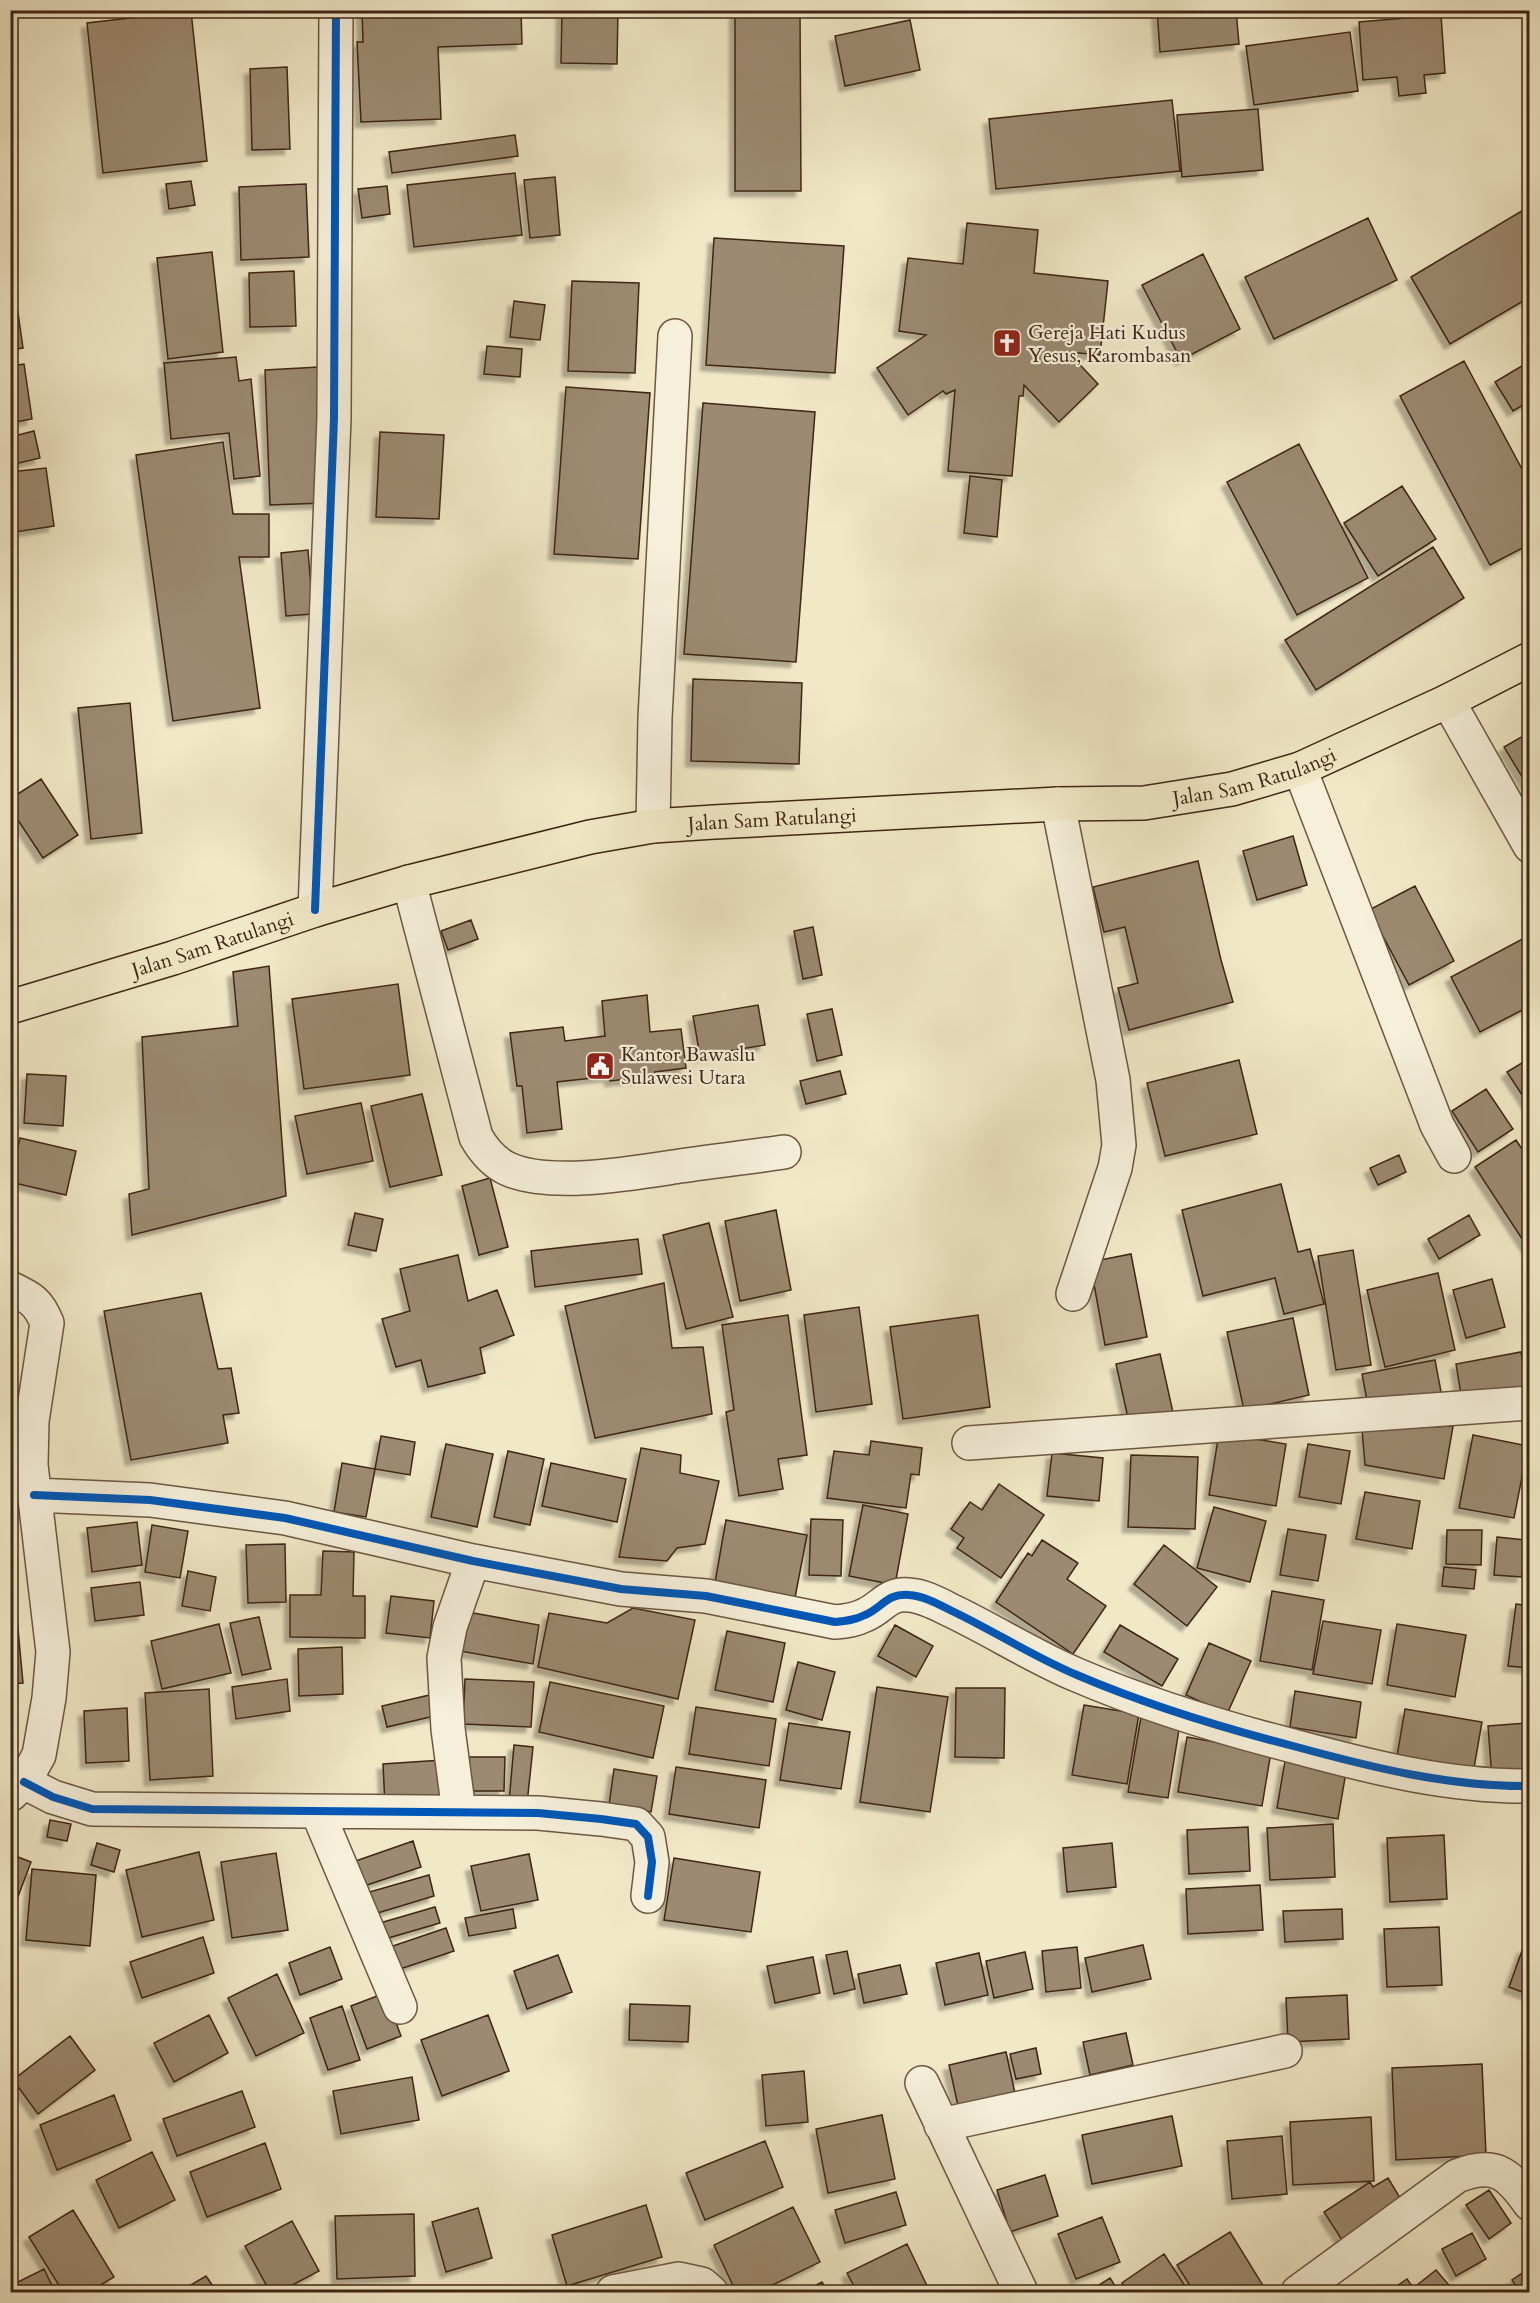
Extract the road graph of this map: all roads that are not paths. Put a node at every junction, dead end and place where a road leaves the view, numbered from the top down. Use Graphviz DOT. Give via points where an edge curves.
graph roads {
  1 [pos="336,10"];
  2 [pos="675,336"];
  3 [pos="1530,658"];
  4 [pos="1448,701"];
  5 [pos="1300,769"];
  6 [pos="1058,804"];
  7 [pos="653,826"];
  8 [pos="1530,846"];
  9 [pos="409,882"];
  10 [pos="315,910"];
  11 [pos="10,1007"];
  12 [pos="783,1152"];
  13 [pos="1454,1156"];
  14 [pos="10,1288"];
  15 [pos="1073,1294"];
  16 [pos="1530,1403"];
  17 [pos="969,1443"];
  18 [pos="34,1496"];
  19 [pos="473,1561"];
  20 [pos="1530,1786"];
  21 [pos="17,1789"];
  22 [pos="459,1812"];
  23 [pos="318,1813"];
  24 [pos="648,1896"];
  25 [pos="400,2007"];
  26 [pos="1285,2051"];
  27 [pos="922,2083"];
  28 [pos="941,2125"];
  29 [pos="1530,2204"];
  30 [pos="613,2292"];
  31 [pos="711,2292"];
  32 [pos="1021,2292"];
  33 [pos="1298,2292"];
  1 -- 10 [label="street" via="334,418"];
  2 -- 7 [label="street" via="654,718"];
  3 -- 4 [label="highway, Jalan Sam Ratulangi"];
  4 -- 5 [label="highway, Jalan Sam Ratulangi"];
  4 -- 8 [label="street"];
  5 -- 6 [label="highway, Jalan Sam Ratulangi" via="1232,789 1144,803"];
  5 -- 13 [label="street" via="1437,1125"];
  6 -- 7 [label="highway, Jalan Sam Ratulangi"];
  6 -- 15 [label="street" via="1113,1080 1119,1146"];
  7 -- 9 [label="highway, Jalan Sam Ratulangi" via="590,837"];
  9 -- 10 [label="highway, Jalan Sam Ratulangi"];
  9 -- 12 [label="street" via="476,1137 486,1154 507,1169 533,1176 576,1177"];
  10 -- 11 [label="highway, Jalan Sam Ratulangi"];
  14 -- 18 [label="street" via="33,1299 47,1323 32,1421"];
  16 -- 17 [label="street"];
  18 -- 19 [label="street" via="150,1500 265,1515"];
  18 -- 21 [label="street" via="53,1652 39,1755"];
  19 -- 20 [label="street" via="621,1589 706,1596 835,1622 868,1614 892,1596 909,1595 968,1618 1074,1674 1194,1718 1369,1767 1451,1781"];
  19 -- 22 [label="street" via="453,1616 444,1658"];
  21 -- 23 [label="street" via="92,1809"];
  22 -- 23 [label="street"];
  22 -- 24 [label="street" via="538,1813 636,1824 648,1837 652,1862"];
  23 -- 25 [label="street"];
  26 -- 28 [label="street"];
  27 -- 28 [label="street"];
  28 -- 32 [label="street"];
  29 -- 33 [label="street" via="1503,2173 1469,2171"];
  30 -- 31 [label="street" via="679,2279 702,2284"];
}
